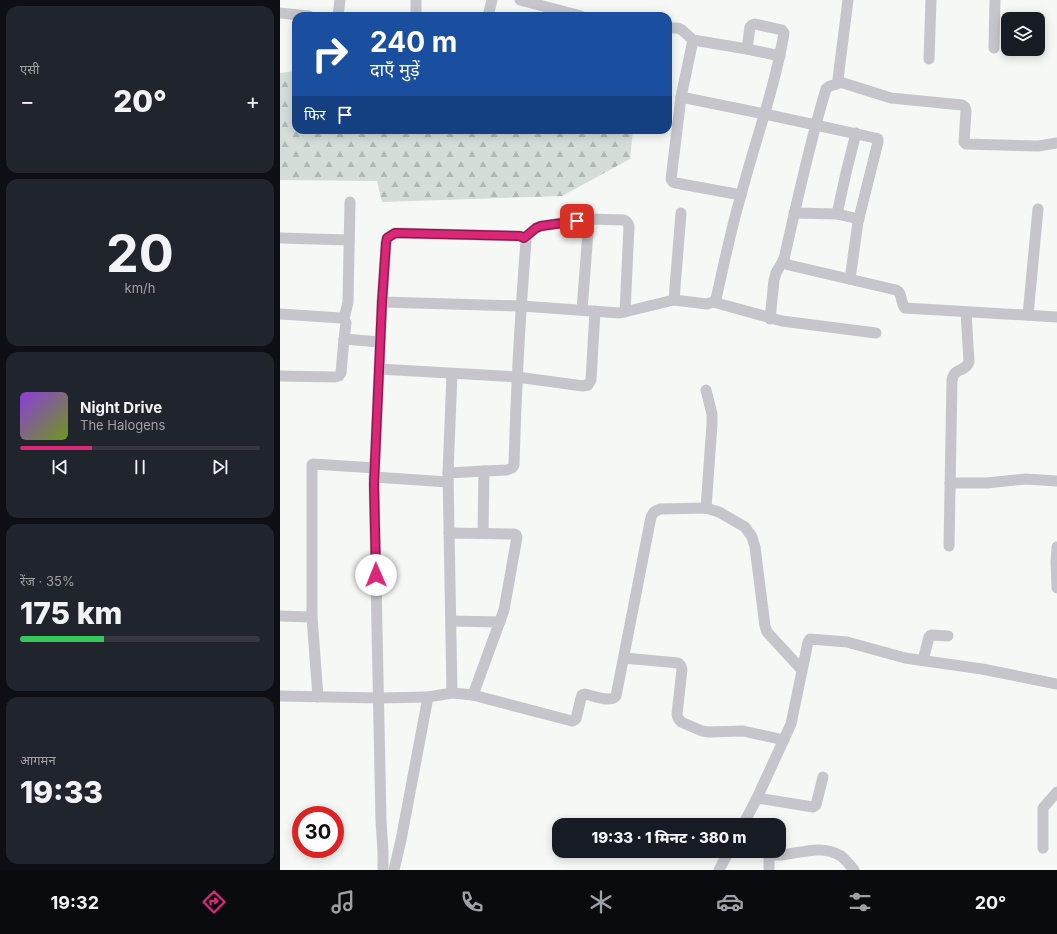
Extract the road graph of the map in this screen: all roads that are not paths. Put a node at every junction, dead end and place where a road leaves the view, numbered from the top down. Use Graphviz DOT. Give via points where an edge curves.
graph roads {
  1 [pos="340,0"];
  2 [pos="416,0"];
  3 [pos="492,0"];
  4 [pos="520,0"];
  5 [pos="848,0"];
  6 [pos="932,0"];
  7 [pos="995,0"];
  8 [pos="338,12"];
  9 [pos="416,12"];
  10 [pos="489,12"];
  11 [pos="566,12"];
  12 [pos="280,13"];
  13 [pos="292,14"];
  14 [pos="672,28"];
  15 [pos="693,40"];
  16 [pos="994,48"];
  17 [pos="746,49"];
  18 [pos="780,56"];
  19 [pos="929,59"];
  20 [pos="840,82"];
  21 [pos="681,97"];
  22 [pos="765,114"];
  23 [pos="815,124"];
  24 [pos="856,134"];
  25 [pos="1057,143"];
  26 [pos="741,195"];
  27 [pos="350,202"];
  28 [pos="1038,209"];
  29 [pos="681,213"];
  30 [pos="794,213"];
  31 [pos="837,214"];
  32 [pos="589,219"];
  33 [pos="859,219"];
  34 [pos="280,238"];
  35 [pos="524,238"];
  36 [pos="349,240"];
  37 [pos="784,259"];
  38 [pos="850,279"];
  39 [pos="674,300"];
  40 [pos="382,302"];
  41 [pos="713,302"];
  42 [pos="521,306"];
  43 [pos="582,310"];
  44 [pos="595,311"];
  45 [pos="625,312"];
  46 [pos="966,312"];
  47 [pos="280,314"];
  48 [pos="1028,315"];
  49 [pos="1057,317"];
  50 [pos="344,319"];
  51 [pos="770,319"];
  52 [pos="876,332"];
  53 [pos="344,339"];
  54 [pos="380,342"];
  55 [pos="379,370"];
  56 [pos="452,374"];
  57 [pos="280,376"];
  58 [pos="517,377"];
  59 [pos="706,390"];
  60 [pos="484,471"];
  61 [pos="374,472"];
  62 [pos="448,478"];
  63 [pos="1057,481"];
  64 [pos="950,483"];
  65 [pos="706,508"];
  66 [pos="449,533"];
  67 [pos="484,533"];
  68 [pos="949,546"];
  69 [pos="1057,547"];
  70 [pos="1057,588"];
  71 [pos="280,616"];
  72 [pos="312,617"];
  73 [pos="450,621"];
  74 [pos="500,622"];
  75 [pos="948,636"];
  76 [pos="624,658"];
  77 [pos="923,660"];
  78 [pos="802,670"];
  79 [pos="1057,684"];
  80 [pos="452,693"];
  81 [pos="474,695"];
  82 [pos="280,696"];
  83 [pos="318,696"];
  84 [pos="428,697"];
  85 [pos="379,698"];
  86 [pos="784,740"];
  87 [pos="823,777"];
  88 [pos="1057,792"];
  89 [pos="757,798"];
  90 [pos="750,818"];
  91 [pos="1043,848"];
  92 [pos="786,854"];
  93 [pos="725,858"];
  94 [pos="769,858"];
  95 [pos="383,870"];
  96 [pos="394,870"];
  97 [pos="719,870"];
  98 [pos="769,870"];
  99 [pos="854,870"];
  1 -- 8 [label="street"];
  2 -- 9 [label="street"];
  3 -- 10 [label="street"];
  4 -- 11 [label="street"];
  5 -- 20 [label="street" via="838,79"];
  6 -- 19 [label="street"];
  7 -- 16 [label="street"];
  12 -- 13 [label="street"];
  14 -- 15 [label="street" via="682,30"];
  15 -- 17 [label="street"];
  15 -- 21 [label="street"];
  17 -- 18 [label="street"];
  17 -- 18 [label="street" via="750,27 756,24 784,32"];
  18 -- 22 [label="street"];
  20 -- 23 [label="street" via="826,89"];
  20 -- 25 [label="street" via="891,98 962,105 966,111 966,144 1038,146"];
  21 -- 22 [label="street"];
  21 -- 26 [label="street" via="671,179 676,183"];
  22 -- 23 [label="street"];
  22 -- 26 [label="street"];
  23 -- 24 [label="street"];
  23 -- 30 [label="street"];
  24 -- 31 [label="street"];
  24 -- 33 [label="street" via="878,140"];
  26 -- 41 [label="street" via="716,299"];
  27 -- 36 [label="street"];
  28 -- 48 [label="street"];
  29 -- 39 [label="street"];
  30 -- 31 [label="street"];
  30 -- 37 [label="street"];
  31 -- 33 [label="street"];
  32 -- 35 [label="street" via="541,226"];
  32 -- 43 [label="street"];
  32 -- 45 [label="street" via="627,222"];
  33 -- 38 [label="street"];
  34 -- 36 [label="street"];
  35 -- 40 [label="street" via="395,233 387,238 386,243"];
  35 -- 42 [label="street" via="526,241"];
  36 -- 50 [label="street" via="348,302"];
  37 -- 38 [label="street" via="789,265"];
  37 -- 51 [label="street" via="774,280"];
  38 -- 46 [label="street" via="898,291 902,306 905,308"];
  39 -- 41 [label="street" via="707,304"];
  39 -- 45 [label="street"];
  40 -- 42 [label="street"];
  40 -- 54 [label="street"];
  41 -- 51 [label="street"];
  42 -- 43 [label="street"];
  42 -- 58 [label="street"];
  43 -- 44 [label="street"];
  44 -- 45 [label="street"];
  44 -- 58 [label="street" via="591,380 588,385"];
  46 -- 48 [label="street"];
  46 -- 64 [label="street" via="969,362 965,368 955,372 952,380"];
  47 -- 50 [label="street"];
  48 -- 49 [label="street"];
  50 -- 53 [label="street"];
  51 -- 52 [label="street"];
  53 -- 54 [label="street"];
  53 -- 57 [label="street" via="341,373 338,376"];
  54 -- 55 [label="street"];
  55 -- 56 [label="street"];
  55 -- 61 [label="street"];
  56 -- 58 [label="street"];
  56 -- 62 [label="street"];
  58 -- 60 [label="street" via="514,465 507,470"];
  59 -- 65 [label="street" via="712,424"];
  60 -- 62 [label="street"];
  60 -- 67 [label="street"];
  61 -- 62 [label="street"];
  61 -- 72 [label="street" via="312,465"];
  61 -- 85 [label="street"];
  62 -- 66 [label="street"];
  63 -- 64 [label="street" via="1026,479"];
  64 -- 68 [label="street"];
  65 -- 76 [label="street" via="660,509 654,512"];
  65 -- 78 [label="street" via="736,521 745,527 752,537 767,632"];
  66 -- 67 [label="street"];
  66 -- 73 [label="street"];
  67 -- 74 [label="street" via="516,535"];
  69 -- 70 [label="street"];
  71 -- 72 [label="street"];
  72 -- 83 [label="street"];
  73 -- 74 [label="street"];
  73 -- 80 [label="street"];
  74 -- 81 [label="street"];
  75 -- 77 [label="street" via="929,636"];
  76 -- 81 [label="street" via="613,700 582,695 576,719 572,721"];
  76 -- 86 [label="street" via="678,663 681,666 677,714 681,722 702,731 743,731"];
  77 -- 78 [label="street" via="905,658 847,642 810,639"];
  77 -- 79 [label="street"];
  78 -- 86 [label="street" via="791,724"];
  80 -- 81 [label="street"];
  80 -- 84 [label="street"];
  82 -- 83 [label="street"];
  83 -- 85 [label="street"];
  84 -- 85 [label="street"];
  84 -- 96 [label="street"];
  85 -- 95 [label="street"];
  86 -- 89 [label="street"];
  87 -- 89 [label="street" via="816,805 813,807"];
  88 -- 91 [label="street" via="1043,808"];
  89 -- 90 [label="street"];
  92 -- 99 [label="street" via="807,850 831,852 840,856"];
  93 -- 97 [label="street"];
  94 -- 98 [label="street"];
}
